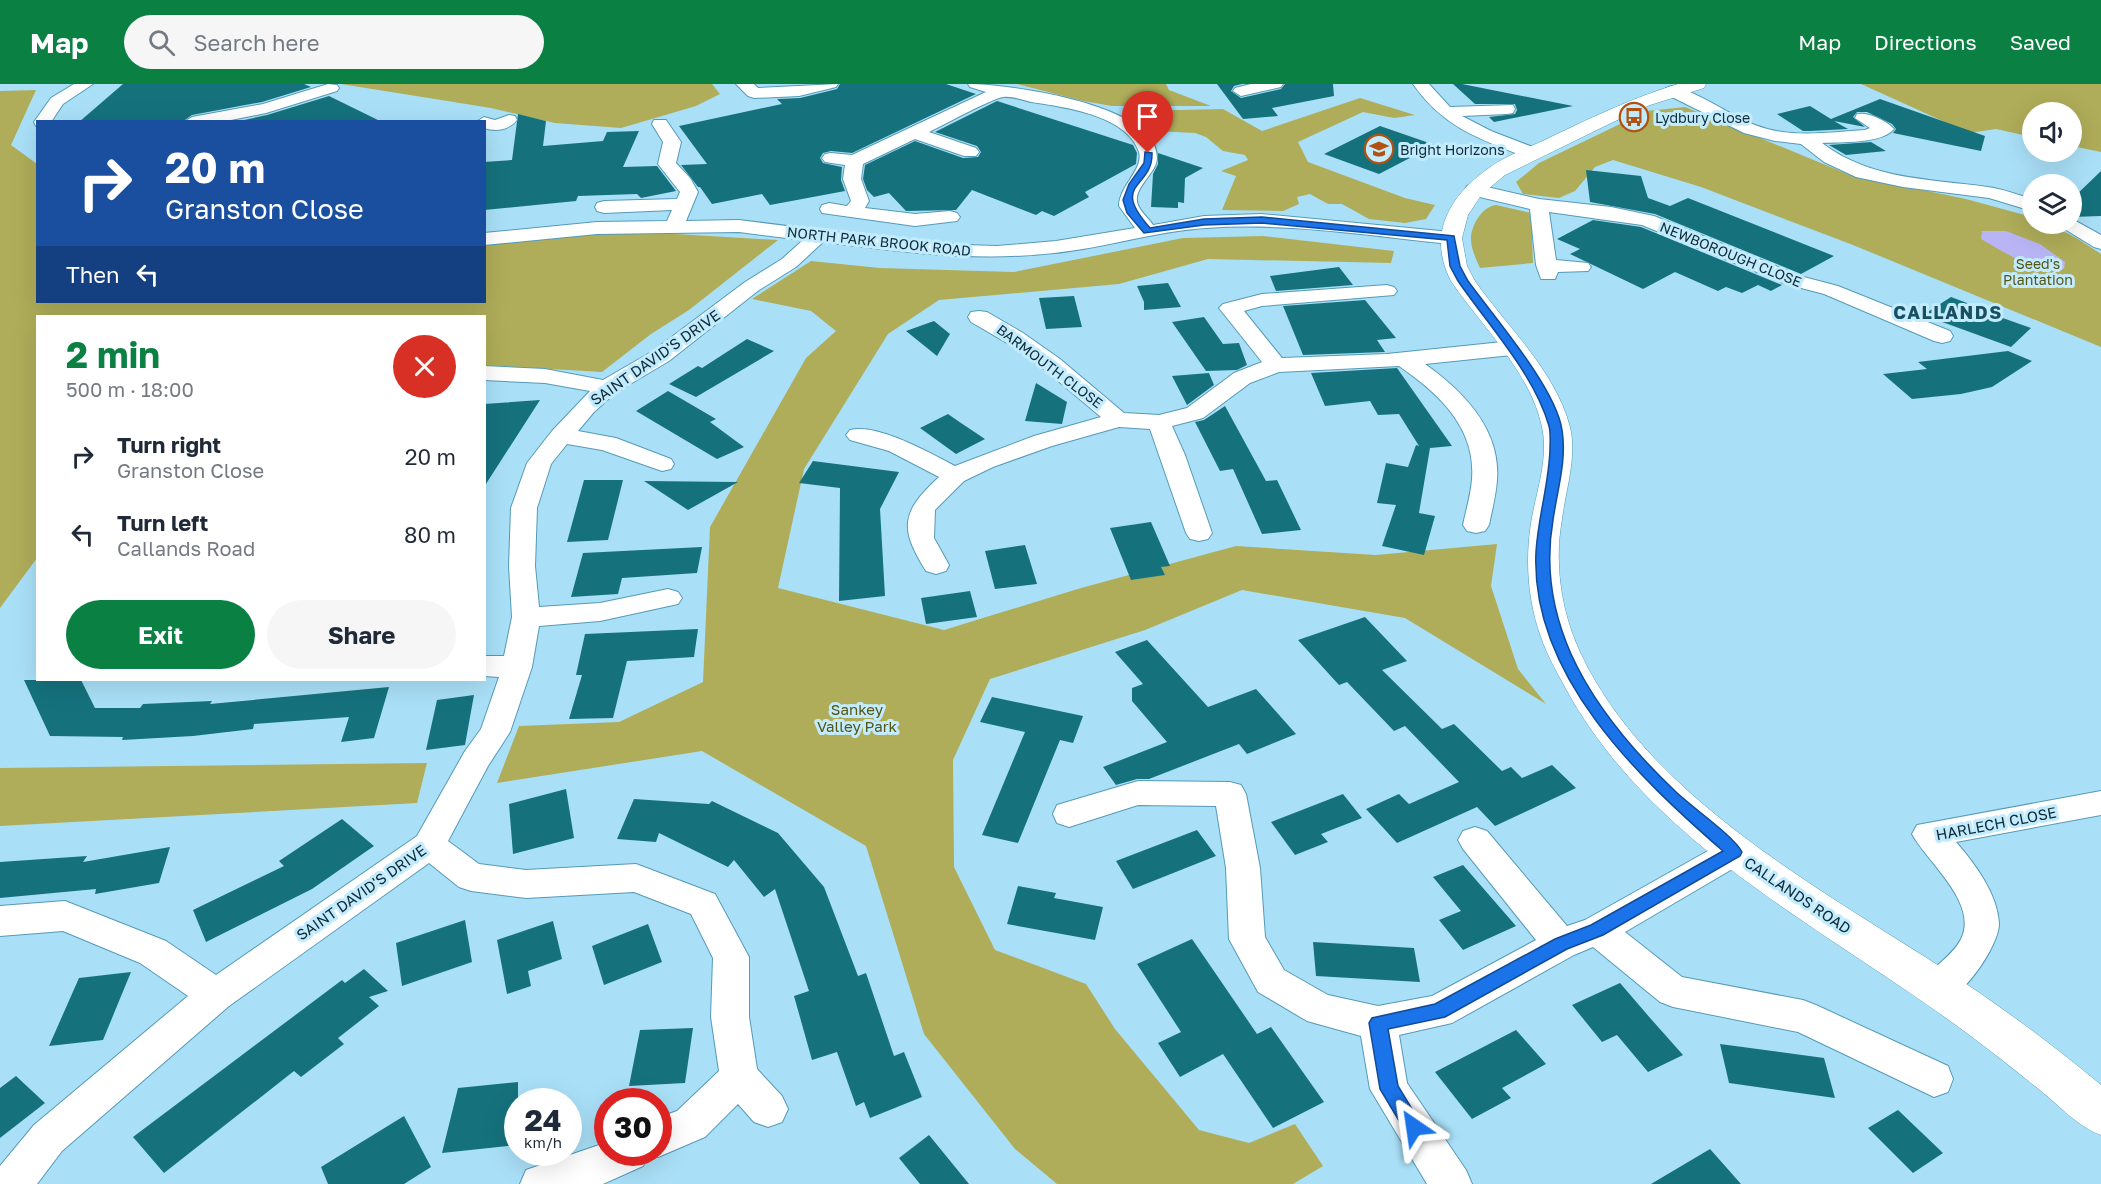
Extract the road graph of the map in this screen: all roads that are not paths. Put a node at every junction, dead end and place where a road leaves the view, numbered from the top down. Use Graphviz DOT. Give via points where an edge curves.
graph roads {
  1 [pos="85,84"];
  2 [pos="744,84"];
  3 [pos="830,84"];
  4 [pos="976,84"];
  5 [pos="1275,84"];
  6 [pos="1421,84"];
  7 [pos="1697,84"];
  8 [pos="331,88"];
  9 [pos="799,91"];
  10 [pos="1672,91"];
  11 [pos="1000,92"];
  12 [pos="1256,100"];
  13 [pos="811,104"];
  14 [pos="1507,109"];
  15 [pos="1447,112"];
  16 [pos="1863,118"];
  17 [pos="43,120"];
  18 [pos="203,120"];
  19 [pos="660,124"];
  20 [pos="916,133"];
  21 [pos="1806,139"];
  22 [pos="1532,153"];
  23 [pos="831,158"];
  24 [pos="854,161"];
  25 [pos="951,162"];
  26 [pos="1474,190"];
  27 [pos="2022,202"];
  28 [pos="685,204"];
  29 [pos="1539,205"];
  30 [pos="600,206"];
  31 [pos="853,211"];
  32 [pos="950,217"];
  33 [pos="824,222"];
  34 [pos="675,225"];
  35 [pos="2101,225"];
  36 [pos="2082,226"];
  37 [pos="1148,231"];
  38 [pos="2082,231"];
  39 [pos="1451,238"];
  40 [pos="486,239"];
  41 [pos="2101,243"];
  42 [pos="1581,267"];
  43 [pos="1387,291"];
  44 [pos="980,317"];
  45 [pos="1918,326"];
  46 [pos="1893,336"];
  47 [pos="1942,336"];
  48 [pos="1512,348"];
  49 [pos="1403,359"];
  50 [pos="1276,365"];
  51 [pos="486,373"];
  52 [pos="607,388"];
  53 [pos="1118,420"];
  54 [pos="1159,422"];
  55 [pos="858,435"];
  56 [pos="560,436"];
  57 [pos="662,464"];
  58 [pos="955,476"];
  59 [pos="1476,525"];
  60 [pos="1199,533"];
  61 [pos="936,565"];
  62 [pos="668,598"];
  63 [pos="526,617"];
  64 [pos="486,666"];
  65 [pos="517,667"];
  66 [pos="2101,803"];
  67 [pos="1069,814"];
  68 [pos="1474,840"];
  69 [pos="429,845"];
  70 [pos="1734,852"];
  71 [pos="0,921"];
  72 [pos="1597,930"];
  73 [pos="1561,944"];
  74 [pos="1937,988"];
  75 [pos="216,995"];
  76 [pos="1378,1023"];
  77 [pos="739,1077"];
  78 [pos="1934,1079"];
  79 [pos="768,1109"];
  80 [pos="2101,1114"];
  81 [pos="672,1132"];
  82 [pos="598,1166"];
  83 [pos="11,1184"];
  84 [pos="540,1184"];
  85 [pos="1452,1184"];
  1 -- 17 [label="street" via="57,101"];
  2 -- 9 [label="street" via="754,93"];
  3 -- 9 [label="street"];
  4 -- 11 [label="street"];
  5 -- 12 [label="street" via="1235,92"];
  6 -- 15 [label="street"];
  7 -- 10 [label="street, CALLANDS ROAD"];
  8 -- 18 [label="street" via="313,100"];
  9 -- 13 [label="street"];
  10 -- 21 [label="street" via="1750,129"];
  10 -- 22 [label="street, CALLANDS ROAD"];
  11 -- 20 [label="street"];
  11 -- 37 [label="street" via="1092,109 1129,127 1144,144 1148,163 1129,194 1128,206"];
  14 -- 15 [label="street"];
  15 -- 22 [label="street" via="1472,131"];
  16 -- 21 [label="street" via="1885,129 1868,135"];
  19 -- 28 [label="street" via="672,142 667,164 689,192"];
  20 -- 24 [label="street"];
  20 -- 25 [label="street" via="975,154"];
  21 -- 27 [label="street" via="1830,158 1881,178 1991,193"];
  22 -- 26 [label="street, CALLANDS ROAD" via="1498,171"];
  23 -- 24 [label="street"];
  24 -- 31 [label="street" via="852,179 860,201"];
  26 -- 29 [label="street, NEWBOROUGH CLOSE"];
  26 -- 39 [label="street, CALLANDS ROAD" via="1457,215"];
  28 -- 30 [label="street"];
  28 -- 34 [label="street"];
  29 -- 42 [label="street" via="1547,270"];
  29 -- 45 [label="street, NEWBOROUGH CLOSE" via="1647,220"];
  31 -- 32 [label="street" via="915,220"];
  31 -- 33 [label="street"];
  33 -- 34 [label="street, NORTH PARK BROOK ROAD"];
  33 -- 37 [label="street, NORTH PARK BROOK ROAD" via="931,250 978,252 1056,247"];
  33 -- 52 [label="street, SAINT DAVID'S DRIVE" via="789,263 752,286 661,356"];
  34 -- 40 [label="street, NORTH PARK BROOK ROAD"];
  35 -- 36 [label="street"];
  37 -- 39 [label="street, NORTH PARK BROOK ROAD" via="1204,222 1262,220"];
  38 -- 41 [label="street"];
  39 -- 48 [label="street, CALLANDS ROAD" via="1455,266 1463,281"];
  43 -- 50 [label="street" via="1262,300 1230,308"];
  44 -- 53 [label="street, BARMOUTH CLOSE" via="1001,327"];
  45 -- 46 [label="street"];
  45 -- 47 [label="street, NEWBOROUGH CLOSE"];
  48 -- 49 [label="street, BARMOUTH CLOSE"];
  48 -- 70 [label="street, CALLANDS ROAD" via="1547,401 1556,430 1556,473 1542,552 1551,619 1564,653 1605,723 1640,764"];
  49 -- 50 [label="street, BARMOUTH CLOSE"];
  49 -- 59 [label="street" via="1454,398 1472,423 1482,447 1485,477"];
  50 -- 54 [label="street, BARMOUTH CLOSE" via="1242,378 1195,413"];
  51 -- 52 [label="street" via="545,376"];
  52 -- 56 [label="street, SAINT DAVID'S DRIVE"];
  53 -- 54 [label="street, BARMOUTH CLOSE"];
  53 -- 58 [label="street, BARMOUTH CLOSE" via="1043,441"];
  54 -- 60 [label="street"];
  55 -- 58 [label="street" via="898,446"];
  56 -- 57 [label="street" via="607,443"];
  56 -- 63 [label="street, SAINT DAVID'S DRIVE" via="539,463 524,508 522,566"];
  58 -- 61 [label="street, BARMOUTH CLOSE" via="922,510 921,538"];
  62 -- 63 [label="street" via="600,612"];
  63 -- 65 [label="street, SAINT DAVID'S DRIVE"];
  64 -- 65 [label="street"];
  65 -- 69 [label="street, SAINT DAVID'S DRIVE" via="495,732"];
  66 -- 74 [label="street, HARLECH CLOSE" via="1929,834 1961,873 1981,917 1979,938 1968,956"];
  67 -- 76 [label="street" via="1138,793 1230,794 1243,868 1247,939 1271,981 1320,1009"];
  68 -- 73 [label="street"];
  69 -- 75 [label="street, SAINT DAVID'S DRIVE"];
  69 -- 77 [label="street" via="471,877 526,884 636,878 703,904 731,957 730,1017"];
  70 -- 72 [label="street"];
  70 -- 74 [label="street, CALLANDS ROAD"];
  71 -- 75 [label="street" via="65,916 153,952"];
  72 -- 73 [label="street"];
  72 -- 78 [label="street" via="1673,991 1803,1017"];
  73 -- 76 [label="street" via="1438,1011"];
  74 -- 80 [label="street, CALLANDS ROAD" via="2002,1034"];
  75 -- 83 [label="street, SAINT DAVID'S DRIVE" via="48,1138"];
  76 -- 85 [label="street" via="1389,1089"];
  77 -- 79 [label="street"];
  77 -- 81 [label="street" via="691,1124"];
  82 -- 84 [label="street"];
}
